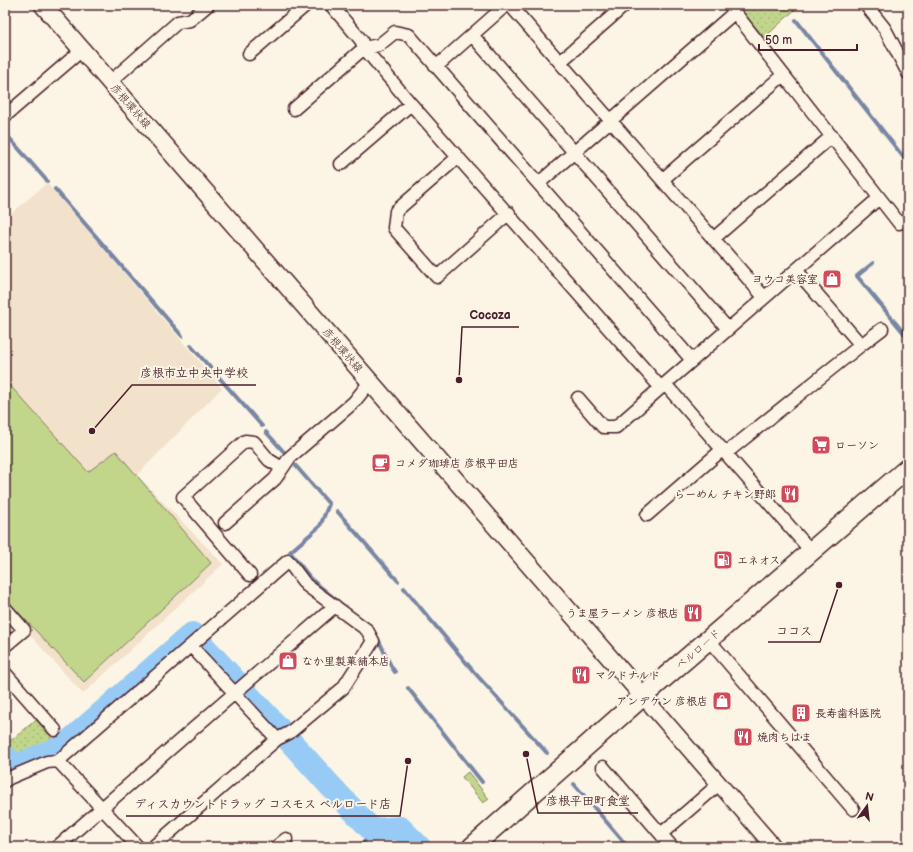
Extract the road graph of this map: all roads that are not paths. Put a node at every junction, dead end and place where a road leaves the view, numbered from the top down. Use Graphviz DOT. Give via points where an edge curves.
graph roads {
  1 [pos="43,5"];
  2 [pos="208,5"];
  3 [pos="306,5"];
  4 [pos="331,5"];
  5 [pos="506,5"];
  6 [pos="510,5"];
  7 [pos="626,5"];
  8 [pos="866,5"];
  9 [pos="732,9"];
  10 [pos="472,35"];
  11 [pos="364,48"];
  12 [pos="82,50"];
  13 [pos="249,54"];
  14 [pos="560,62"];
  15 [pos="437,66"];
  16 [pos="908,73"];
  17 [pos="783,75"];
  18 [pos="110,82"];
  19 [pos="411,104"];
  20 [pos="294,108"];
  21 [pos="5,116"];
  22 [pos="611,121"];
  23 [pos="832,136"];
  24 [pos="574,152"];
  25 [pos="458,157"];
  26 [pos="341,164"];
  27 [pos="662,180"];
  28 [pos="538,183"];
  29 [pos="879,198"];
  30 [pos="509,213"];
  31 [pos="899,223"];
  32 [pos="713,239"];
  33 [pos="796,270"];
  34 [pos="764,297"];
  35 [pos="728,329"];
  36 [pos="882,329"];
  37 [pos="861,345"];
  38 [pos="692,360"];
  39 [pos="370,382"];
  40 [pos="663,386"];
  41 [pos="578,398"];
  42 [pos="724,451"];
  43 [pos="282,468"];
  44 [pos="908,468"];
  45 [pos="647,515"];
  46 [pos="225,523"];
  47 [pos="811,551"];
  48 [pos="250,575"];
  49 [pos="335,606"];
  50 [pos="5,608"];
  51 [pos="708,639"];
  52 [pos="5,646"];
  53 [pos="192,646"];
  54 [pos="5,673"];
  55 [pos="234,693"];
  56 [pos="643,696"];
  57 [pos="55,730"];
  58 [pos="277,739"];
  59 [pos="58,760"];
  60 [pos="603,767"];
  61 [pos="5,781"];
  62 [pos="719,784"];
  63 [pos="102,808"];
  64 [pos="853,809"];
  65 [pos="661,834"];
  66 [pos="286,839"];
  67 [pos="57,847"];
  68 [pos="138,847"];
  69 [pos="153,847"];
  70 [pos="276,847"];
  71 [pos="472,847"];
  72 [pos="672,847"];
  73 [pos="774,847"];
  1 -- 12 [label="main road, 彦根環状線"];
  2 -- 18 [label="street" via="190,20 178,22"];
  3 -- 13 [label="street"];
  4 -- 11 [label="street" via="361,40"];
  5 -- 10 [label="street"];
  6 -- 14 [label="street"];
  7 -- 14 [label="street"];
  8 -- 16 [label="street" via="885,29"];
  9 -- 17 [label="street"];
  9 -- 22 [label="street"];
  10 -- 15 [label="street"];
  10 -- 24 [label="street"];
  11 -- 15 [label="street" via="379,45 395,32 409,34"];
  11 -- 19 [label="street"];
  11 -- 20 [label="street"];
  12 -- 18 [label="main road, 彦根環状線"];
  12 -- 21 [label="street"];
  14 -- 22 [label="street"];
  15 -- 28 [label="street"];
  17 -- 23 [label="street"];
  17 -- 27 [label="street"];
  18 -- 39 [label="main road, 彦根環状線"];
  19 -- 25 [label="street"];
  19 -- 26 [label="street"];
  22 -- 24 [label="street"];
  22 -- 27 [label="street"];
  23 -- 29 [label="street"];
  23 -- 32 [label="street"];
  24 -- 28 [label="street"];
  24 -- 35 [label="street"];
  25 -- 30 [label="street"];
  25 -- 30 [label="street" via="396,211 394,228 437,277"];
  27 -- 32 [label="street"];
  28 -- 38 [label="street"];
  29 -- 31 [label="street"];
  29 -- 33 [label="street"];
  30 -- 40 [label="street"];
  32 -- 34 [label="street"];
  33 -- 34 [label="street"];
  33 -- 37 [label="street"];
  34 -- 35 [label="street"];
  35 -- 38 [label="street"];
  36 -- 37 [label="street"];
  37 -- 42 [label="street"];
  38 -- 40 [label="street"];
  39 -- 43 [label="street" via="354,402 290,457"];
  39 -- 56 [label="main road, 彦根環状線"];
  40 -- 41 [label="street" via="616,427 604,427"];
  40 -- 42 [label="street"];
  42 -- 45 [label="street"];
  42 -- 47 [label="street"];
  43 -- 46 [label="street" via="275,479"];
  43 -- 48 [label="street" via="270,460 254,442 245,441 183,497"];
  44 -- 47 [label="main road, ベルロード"];
  47 -- 51 [label="main road, ベルロード"];
  49 -- 53 [label="street" via="306,585 288,561"];
  49 -- 55 [label="street"];
  49 -- 58 [label="street" via="367,630 373,641 343,688 289,733"];
  50 -- 52 [label="street" via="24,630"];
  51 -- 56 [label="main road, ベルロード"];
  51 -- 64 [label="street"];
  53 -- 55 [label="street"];
  53 -- 59 [label="street"];
  54 -- 57 [label="street"];
  55 -- 58 [label="street"];
  55 -- 63 [label="street"];
  56 -- 62 [label="street"];
  56 -- 71 [label="main road, ベルロード"];
  58 -- 69 [label="street"];
  59 -- 61 [label="street" via="47,762"];
  59 -- 63 [label="street"];
  60 -- 65 [label="street"];
  62 -- 65 [label="street"];
  62 -- 73 [label="street"];
  63 -- 67 [label="street"];
  63 -- 68 [label="street"];
  65 -- 72 [label="street"];
  66 -- 70 [label="street"];
}
